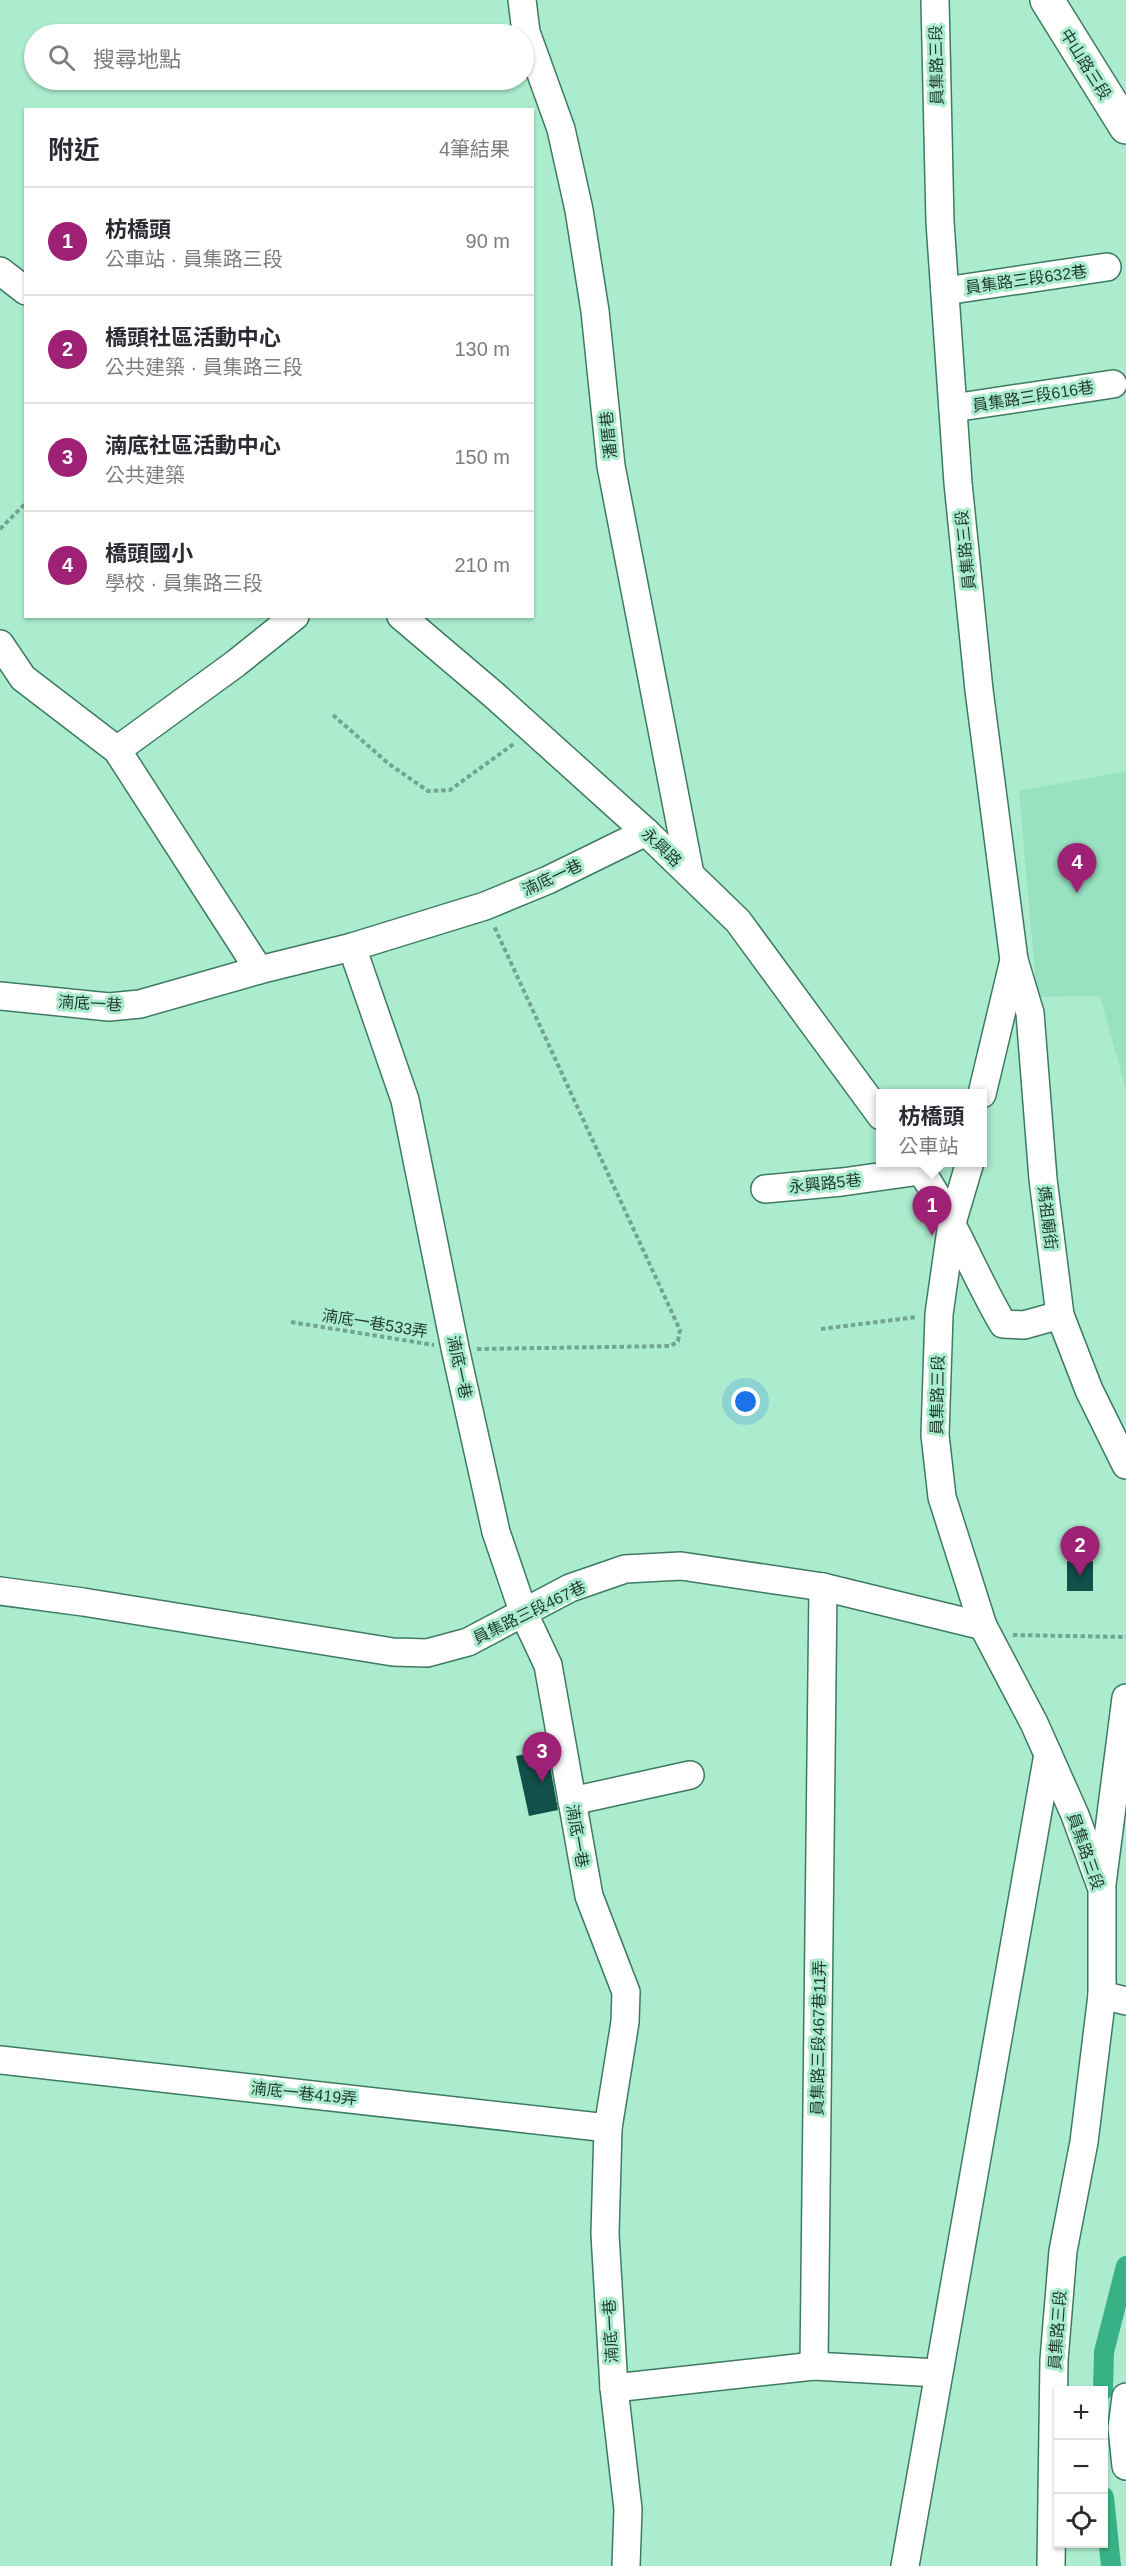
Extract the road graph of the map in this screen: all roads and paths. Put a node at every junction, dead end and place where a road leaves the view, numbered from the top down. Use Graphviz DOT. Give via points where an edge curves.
graph roads {
  1 [pos="522,0"];
  2 [pos="934,0"];
  3 [pos="1047,0"];
  4 [pos="525,24"];
  5 [pos="534,54"];
  6 [pos="1126,127"];
  7 [pos="1107,267"];
  8 [pos="0,271"];
  9 [pos="24,289"];
  10 [pos="945,291"];
  11 [pos="1113,384"];
  12 [pos="953,408"];
  13 [pos="24,504"];
  14 [pos="0,529"];
  15 [pos="292,618"];
  16 [pos="403,618"];
  17 [pos="0,644"];
  18 [pos="333,715"];
  19 [pos="533,730"];
  20 [pos="117,750"];
  21 [pos="646,832"];
  22 [pos="690,873"];
  23 [pos="485,906"];
  24 [pos="352,947"];
  25 [pos="1014,960"];
  26 [pos="259,970"];
  27 [pos="0,996"];
  28 [pos="983,1089"];
  29 [pos="876,1109"];
  30 [pos="917,1167"];
  31 [pos="969,1167"];
  32 [pos="765,1189"];
  33 [pos="952,1223"];
  34 [pos="939,1314"];
  35 [pos="1060,1315"];
  36 [pos="291,1322"];
  37 [pos="821,1329"];
  38 [pos="455,1348"];
  39 [pos="1125,1461"];
  40 [pos="823,1587"];
  41 [pos="0,1591"];
  42 [pos="524,1614"];
  43 [pos="983,1626"];
  44 [pos="1126,1637"];
  45 [pos="1126,1698"];
  46 [pos="1048,1754"];
  47 [pos="690,1775"];
  48 [pos="572,1801"];
  49 [pos="1102,1888"];
  50 [pos="1114,1998"];
  51 [pos="0,2060"];
  52 [pos="608,2128"];
  53 [pos="814,2366"];
  54 [pos="937,2373"];
  55 [pos="614,2388"];
  56 [pos="1126,2397"];
  57 [pos="1126,2466"];
  58 [pos="626,2566"];
  59 [pos="905,2566"];
  60 [pos="1051,2566"];
  1 -- 4 [label="street, 潘厝巷"];
  2 -- 10 [label="street, 員集路三段"];
  3 -- 6 [label="main road, 中山路三段"];
  5 -- 22 [label="street, 潘厝巷" via="561,129 579,210 595,311 611,466"];
  7 -- 10 [label="street, 員集路三段632巷"];
  8 -- 9 [label="street"];
  10 -- 12 [label="street, 員集路三段"];
  11 -- 12 [label="street, 員集路三段616巷"];
  12 -- 25 [label="street, 員集路三段" via="979,690"];
  13 -- 14 [label="path"];
  15 -- 20 [label="street"];
  16 -- 19 [label="street, 永興路"];
  17 -- 20 [label="street" via="23,678"];
  18 -- 19 [label="path" via="389,764 428,791 450,790"];
  19 -- 21 [label="street, 永興路"];
  20 -- 26 [label="street"];
  21 -- 22 [label="street, 永興路"];
  21 -- 23 [label="street, 湳底一巷"];
  22 -- 29 [label="street, 永興路" via="738,921"];
  23 -- 24 [label="street, 湳底一巷"];
  23 -- 38 [label="path, 湳底一巷533弄" via="680,1330 678,1341 671,1346"];
  24 -- 26 [label="street, 湳底一巷"];
  24 -- 38 [label="street, 湳底一巷" via="405,1100"];
  25 -- 28 [label="street, 員集路三段"];
  25 -- 35 [label="street, 媽祖廟街" via="1030,1013 1043,1179"];
  26 -- 27 [label="street, 湳底一巷" via="140,1004 109,1008"];
  30 -- 32 [label="street, 永興路5巷" via="842,1182"];
  30 -- 33 [label="street"];
  31 -- 33 [label="street, 員集路三段"];
  33 -- 34 [label="street, 員集路三段"];
  33 -- 35 [label="street" via="1003,1324 1024,1325"];
  34 -- 37 [label="path"];
  34 -- 43 [label="street, 員集路三段" via="935,1435 942,1497"];
  35 -- 39 [label="street, 媽祖廟街" via="1089,1390"];
  36 -- 38 [label="path, 湳底一巷533弄"];
  38 -- 42 [label="street, 湳底一巷" via="496,1532"];
  40 -- 42 [label="street, 員集路三段467巷" via="681,1566 625,1569 570,1588"];
  40 -- 43 [label="street, 員集路三段467巷"];
  40 -- 53 [label="street, 員集路三段467巷11弄"];
  41 -- 42 [label="street, 員集路三段467巷" via="393,1652 427,1653 468,1642"];
  42 -- 48 [label="street, 湳底一巷" via="548,1665"];
  43 -- 44 [label="path" via="1002,1635"];
  43 -- 46 [label="street, 員集路三段"];
  45 -- 49 [label="street"];
  46 -- 49 [label="street, 員集路三段"];
  46 -- 54 [label="street"];
  47 -- 48 [label="street"];
  48 -- 52 [label="street, 湳底一巷" via="589,1896 626,1992"];
  49 -- 50 [label="street, 員集路三段"];
  50 -- 60 [label="street, 員集路三段" via="1063,2252 1054,2360"];
  51 -- 52 [label="street, 湳底一巷419弄"];
  52 -- 55 [label="street, 湳底一巷" via="605,2234"];
  53 -- 54 [label="street"];
  53 -- 55 [label="street"];
  54 -- 59 [label="street"];
  55 -- 58 [label="street, 湳底一巷" via="628,2509"];
  56 -- 57 [label="street" via="1122,2428"];
}
